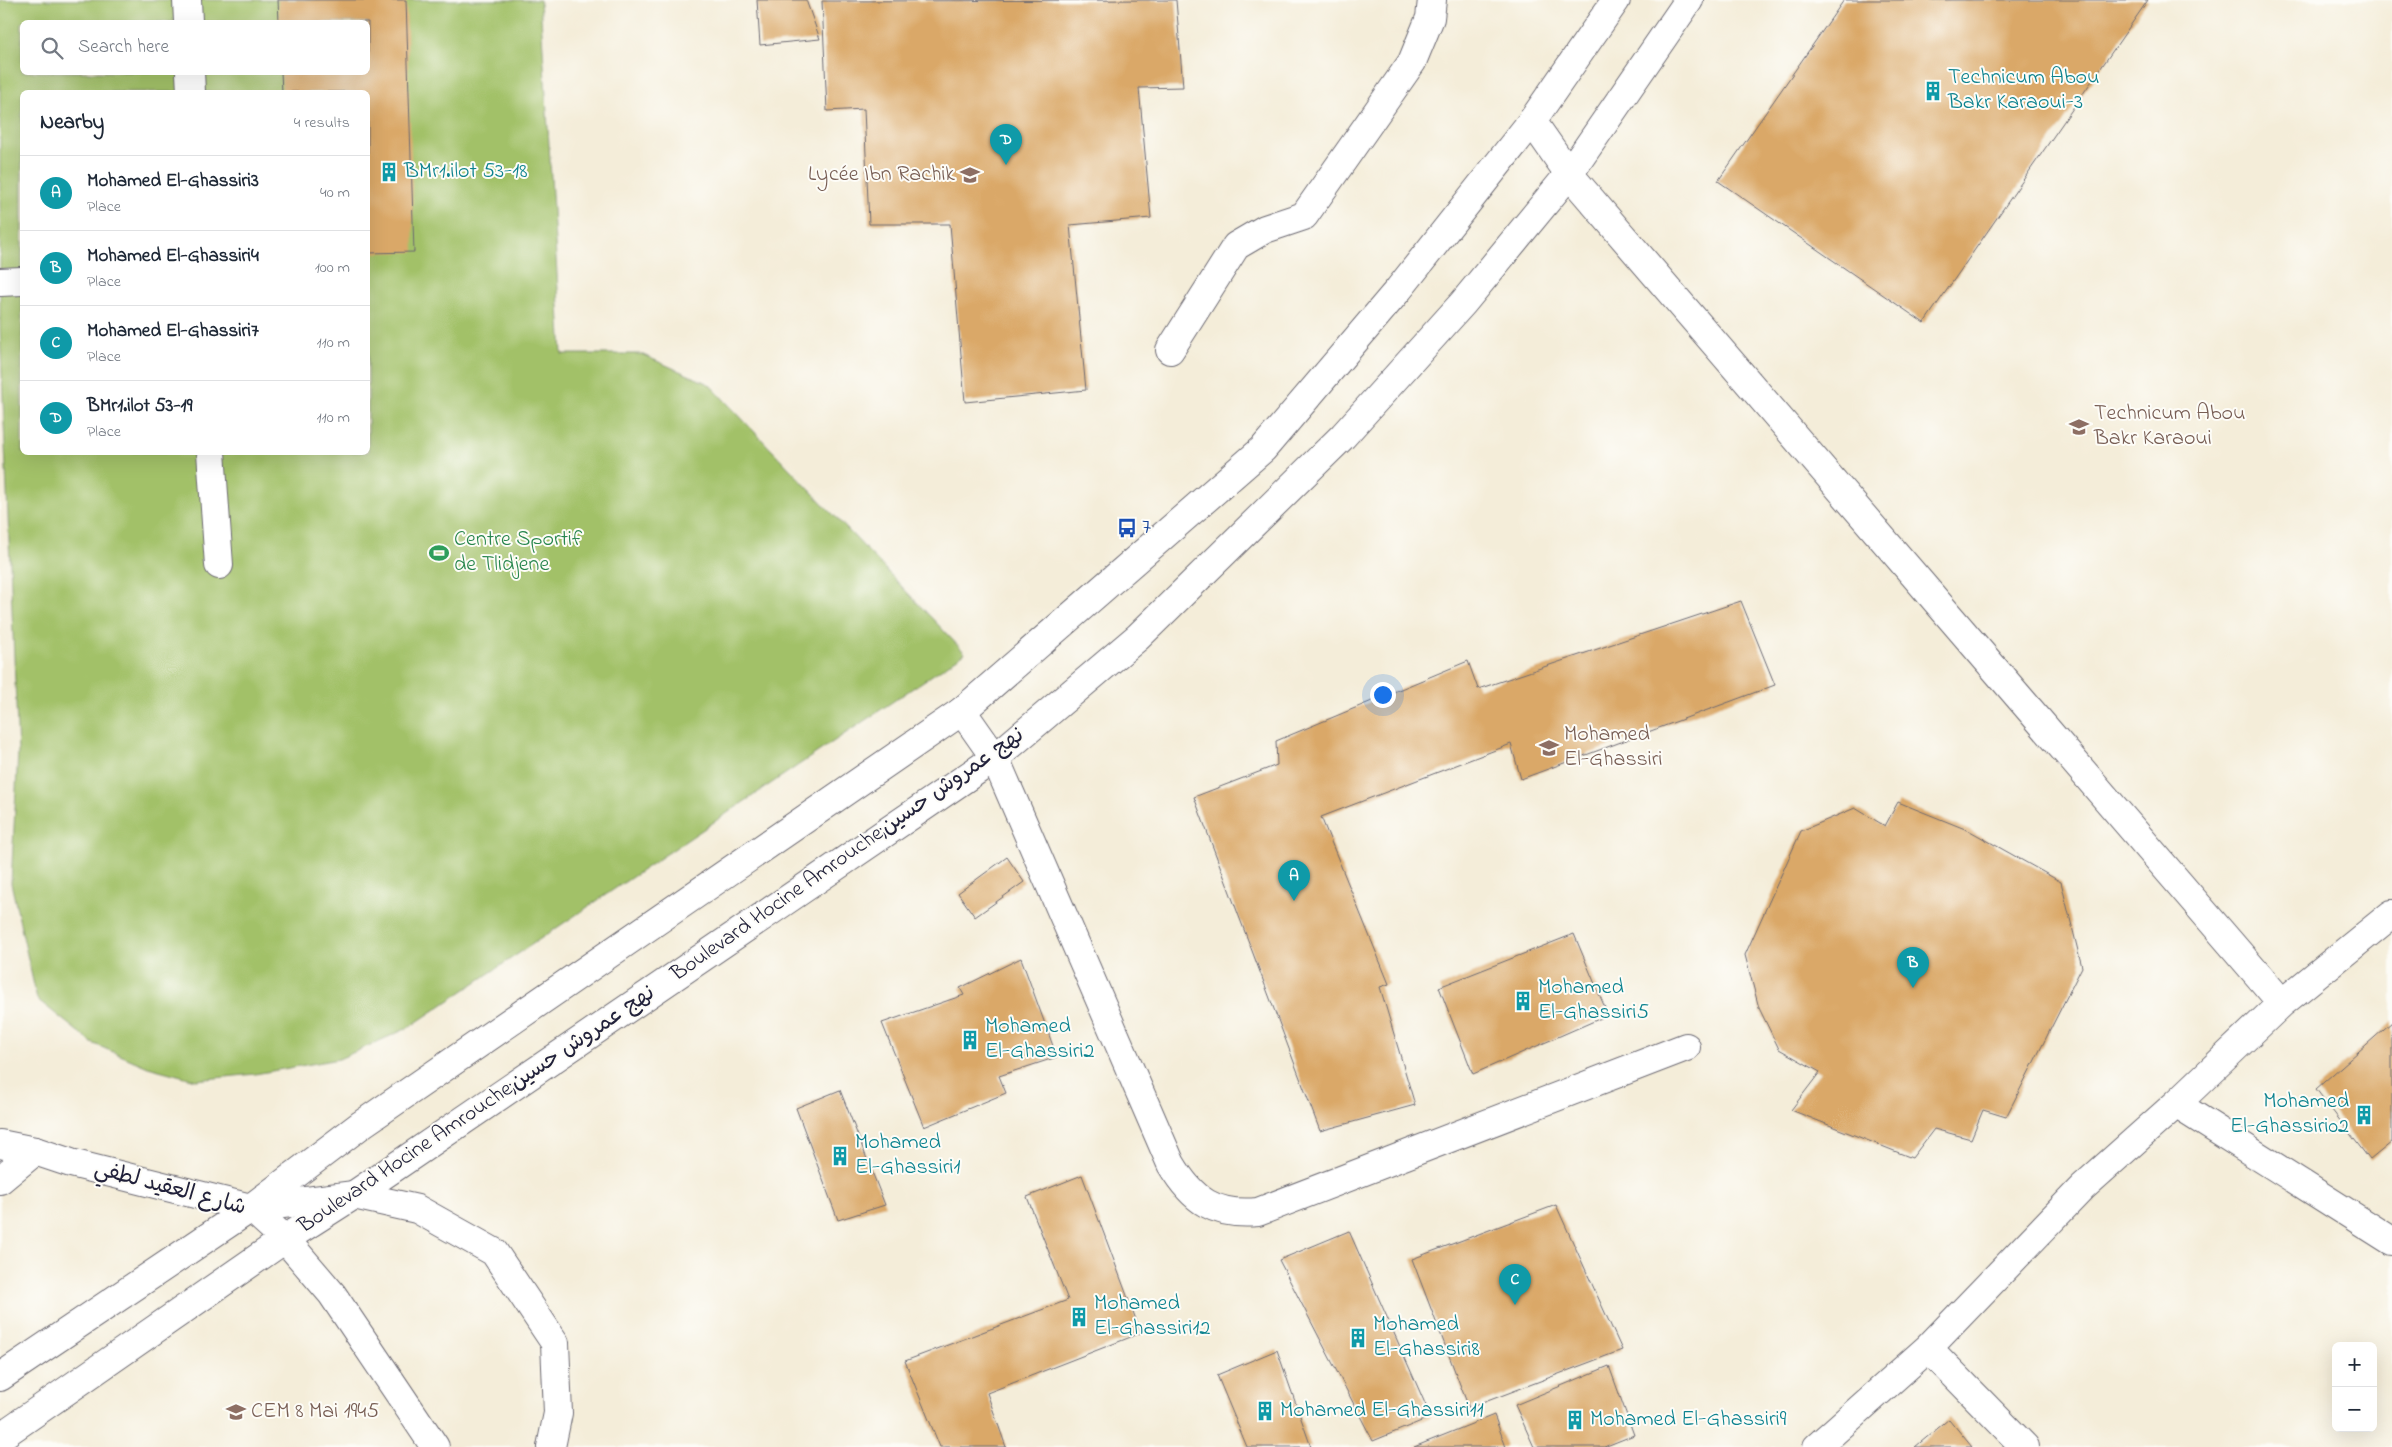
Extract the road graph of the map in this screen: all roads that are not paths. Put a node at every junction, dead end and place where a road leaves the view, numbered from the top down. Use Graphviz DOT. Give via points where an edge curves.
graph roads {
  1 [pos="187,0"];
  2 [pos="1432,0"];
  3 [pos="1616,0"];
  4 [pos="1690,0"];
  5 [pos="188,20"];
  6 [pos="190,75"];
  7 [pos="191,90"];
  8 [pos="1532,121"];
  9 [pos="1569,174"];
  10 [pos="20,281"];
  11 [pos="0,282"];
  12 [pos="1170,350"];
  13 [pos="211,455"];
  14 [pos="219,565"];
  15 [pos="962,711"];
  16 [pos="995,758"];
  17 [pos="2392,914"];
  18 [pos="2282,1003"];
  19 [pos="1686,1047"];
  20 [pos="2176,1104"];
  21 [pos="0,1144"];
  22 [pos="35,1151"];
  23 [pos="0,1180"];
  24 [pos="354,1194"];
  25 [pos="251,1208"];
  26 [pos="285,1238"];
  27 [pos="2392,1241"];
  28 [pos="1928,1348"];
  29 [pos="0,1377"];
  30 [pos="0,1437"];
  31 [pos="435,1447"];
  32 [pos="551,1447"];
  33 [pos="1817,1447"];
  34 [pos="2025,1447"];
  1 -- 5 [label="main road"];
  2 -- 12 [label="main road" via="1430,18 1412,62 1304,216 1265,229 1236,246"];
  3 -- 8 [label="main road, Boulevard Hocine Amrouche;نهج عمروش حسين"];
  4 -- 9 [label="main road, Boulevard Hocine Amrouche;نهج عمروش حسين"];
  6 -- 7 [label="main road"];
  8 -- 9 [label="main road"];
  8 -- 15 [label="main road, Boulevard Hocine Amrouche;نهج عمروش حسين" via="1399,289 1263,450"];
  9 -- 16 [label="main road, Boulevard Hocine Amrouche;نهج عمروش حسين" via="1463,303 1344,436 1138,637"];
  9 -- 18 [label="main road"];
  10 -- 11 [label="main road"];
  13 -- 14 [label="main road"];
  15 -- 16 [label="main road"];
  15 -- 25 [label="main road, Boulevard Hocine Amrouche;نهج عمروش حسين" via="362,1124"];
  16 -- 19 [label="main road" via="1172,1164 1183,1183 1216,1209 1237,1214 1265,1209"];
  16 -- 24 [label="main road, Boulevard Hocine Amrouche;نهج عمروش حسين"];
  17 -- 18 [label="main road"];
  18 -- 20 [label="main road"];
  20 -- 27 [label="main road"];
  20 -- 28 [label="main road" via="2083,1187"];
  21 -- 22 [label="main road, شارع العقيد لطفي"];
  22 -- 23 [label="main road"];
  22 -- 25 [label="main road, شارع العقيد لطفي"];
  24 -- 25 [label="main road"];
  24 -- 26 [label="main road, Boulevard Hocine Amrouche;نهج عمروش حسين"];
  24 -- 32 [label="main road" via="417,1209 494,1252 555,1343 558,1413"];
  25 -- 26 [label="main road, شارع العقيد لطفي"];
  25 -- 29 [label="main road, Boulevard Hocine Amrouche;نهج عمروش حسين"];
  26 -- 30 [label="main road, Boulevard Hocine Amrouche;نهج عمروش حسين"];
  26 -- 31 [label="main road, شارع العقيد لطفي" via="332,1294"];
  28 -- 33 [label="main road"];
  28 -- 34 [label="main road"];
}
